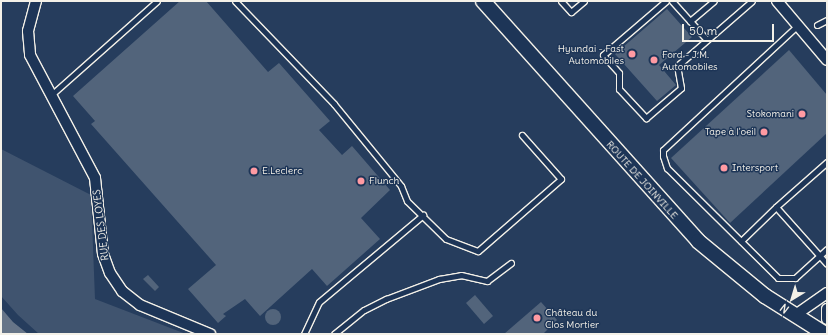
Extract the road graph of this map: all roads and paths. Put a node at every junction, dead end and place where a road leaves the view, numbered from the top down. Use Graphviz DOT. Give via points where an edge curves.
graph roads {
  1 [pos="36,1"];
  2 [pos="157,1"];
  3 [pos="482,1"];
  4 [pos="561,1"];
  5 [pos="584,1"];
  6 [pos="666,1"];
  7 [pos="672,1"];
  8 [pos="714,1"];
  9 [pos="777,1"];
  10 [pos="237,2"];
  11 [pos="748,2"];
  12 [pos="827,20"];
  13 [pos="690,21"];
  14 [pos="798,25"];
  15 [pos="817,25"];
  16 [pos="707,40"];
  17 [pos="827,60"];
  18 [pos="50,96"];
  19 [pos="522,135"];
  20 [pos="827,162"];
  21 [pos="776,207"];
  22 [pos="423,215"];
  23 [pos="741,241"];
  24 [pos="827,249"];
  25 [pos="820,256"];
  26 [pos="511,263"];
  27 [pos="827,264"];
  28 [pos="827,294"];
  29 [pos="827,310"];
  30 [pos="794,316"];
  31 [pos="827,319"];
  32 [pos="210,334"];
  33 [pos="304,334"];
  34 [pos="334,334"];
  35 [pos="825,334"];
  1 -- 18 [label="street, RUE DES LOYES" via="29,20 28,42 36,69"];
  2 -- 18 [label="lane"];
  3 -- 30 [label="main road, ROUTE DE JOINVILLE" via="698,240"];
  4 -- 5 [label="lane" via="571,12"];
  6 -- 16 [label="lane" via="604,55 619,73 619,89 646,118 681,88 677,66"];
  7 -- 13 [label="lane"];
  8 -- 13 [label="lane"];
  9 -- 14 [label="street"];
  10 -- 22 [label="lane" via="251,20 334,104 401,186 407,201"];
  11 -- 16 [label="lane"];
  12 -- 15 [label="lane"];
  13 -- 16 [label="lane"];
  14 -- 17 [label="street"];
  14 -- 23 [label="lane" via="663,150 667,168"];
  18 -- 32 [label="street, RUE DES LOYES" via="95,178 103,254 117,284 140,305"];
  19 -- 22 [label="lane" via="561,179 478,251 446,239"];
  20 -- 21 [label="lane"];
  21 -- 23 [label="lane"];
  21 -- 25 [label="lane"];
  22 -- 33 [label="lane" via="319,302"];
  23 -- 25 [label="lane" via="778,278 786,280 795,278"];
  24 -- 25 [label="lane"];
  25 -- 27 [label="lane"];
  26 -- 34 [label="lane" via="487,281 454,276 386,299 364,310"];
  28 -- 30 [label="street"];
  29 -- 31 [label="street"];
  30 -- 35 [label="main road, ROUTE DE JOINVILLE"];
}
